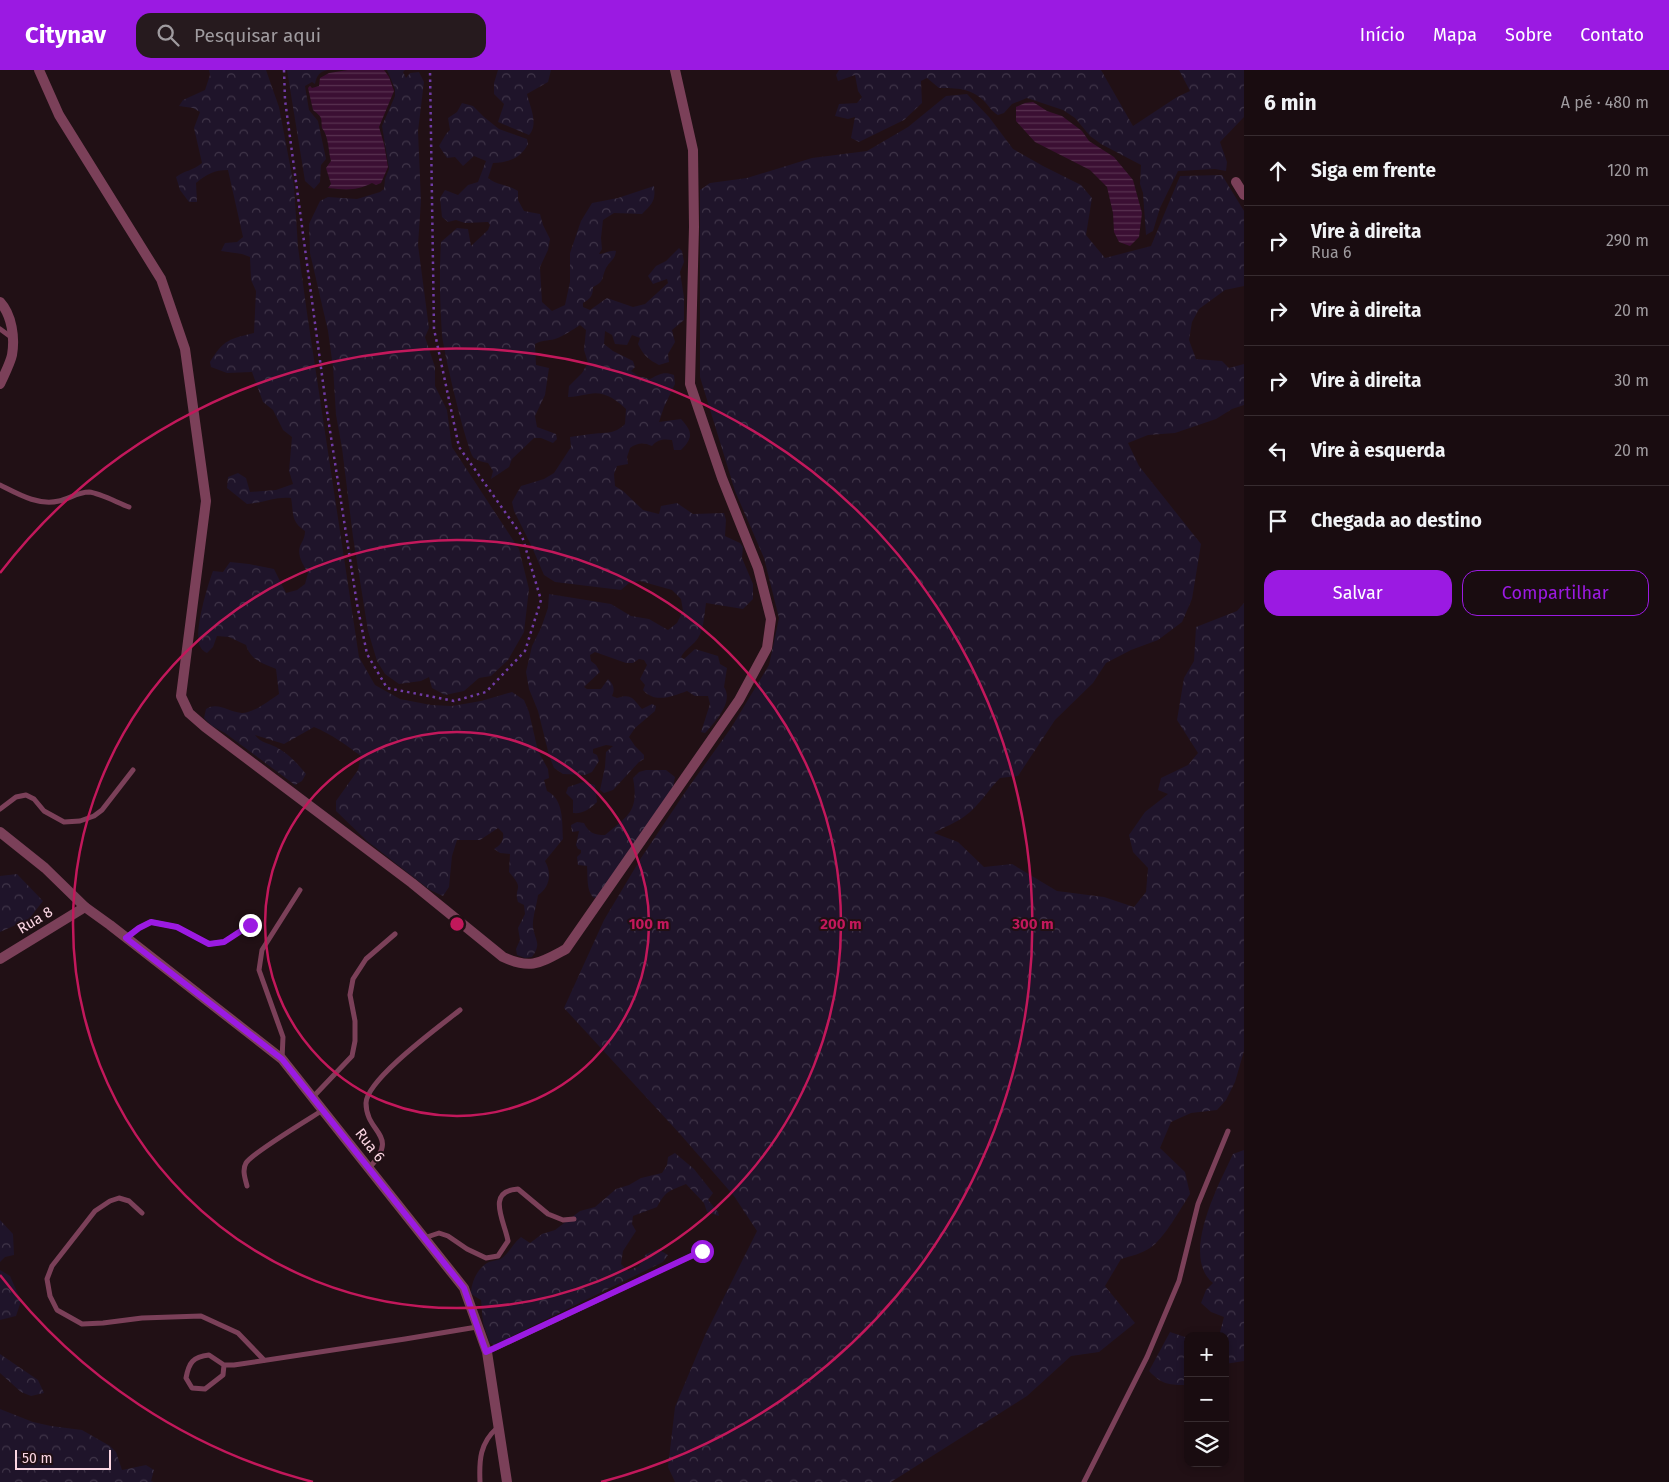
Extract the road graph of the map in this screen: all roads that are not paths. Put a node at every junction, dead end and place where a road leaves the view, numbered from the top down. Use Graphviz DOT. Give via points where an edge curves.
graph roads {
  1 [pos="39,70"];
  2 [pos="675,70"];
  3 [pos="1236,182"];
  4 [pos="1244,195"];
  5 [pos="0,302"];
  6 [pos="0,329"];
  7 [pos="12,338"];
  8 [pos="0,384"];
  9 [pos="0,485"];
  10 [pos="129,507"];
  11 [pos="133,770"];
  12 [pos="0,809"];
  13 [pos="0,832"];
  14 [pos="300,890"];
  15 [pos="85,908"];
  16 [pos="250,925"];
  17 [pos="395,934"];
  18 [pos="126,938"];
  19 [pos="0,959"];
  20 [pos="460,1010"];
  21 [pos="282,1059"];
  22 [pos="313,1097"];
  23 [pos="323,1110"];
  24 [pos="1228,1131"];
  25 [pos="369,1168"];
  26 [pos="247,1186"];
  27 [pos="142,1213"];
  28 [pos="574,1219"];
  29 [pos="424,1238"];
  30 [pos="702,1251"];
  31 [pos="478,1327"];
  32 [pos="486,1352"];
  33 [pos="264,1360"];
  34 [pos="224,1365"];
  35 [pos="498,1428"];
  36 [pos="480,1482"];
  37 [pos="507,1482"];
  38 [pos="1084,1482"];
  1 -- 2 [label="street" via="59,115 162,279 185,349 206,501 181,696 189,714 503,956 518,964 537,963 566,949 739,700 767,648 771,619 758,568 722,478 690,384 693,150"];
  3 -- 4 [label="street"];
  5 -- 7 [label="street" via="12,327"];
  6 -- 7 [label="lane"];
  7 -- 8 [label="street" via="12,355"];
  9 -- 10 [label="lane" via="21,496 46,502 90,492"];
  11 -- 12 [label="lane" via="102,810 80,821 64,822 44,811 26,795 16,797"];
  13 -- 15 [label="street, Rua 6" via="45,868"];
  14 -- 21 [label="lane" via="262,950 259,970 283,1037"];
  15 -- 18 [label="street, Rua 6"];
  15 -- 19 [label="street, Rua 8"];
  16 -- 18 [label="lane" via="224,942 209,944 177,927 151,922"];
  17 -- 22 [label="lane" via="366,959 353,979 350,995 355,1041 352,1056"];
  18 -- 21 [label="street, Rua 6"];
  20 -- 25 [label="lane" via="401,1057 372,1088 366,1103 383,1146 379,1157"];
  21 -- 22 [label="street, Rua 6"];
  22 -- 23 [label="street, Rua 6"];
  23 -- 25 [label="street, Rua 6"];
  23 -- 26 [label="lane" via="246,1162 243,1172"];
  24 -- 38 [label="lane" via="1198,1204 1179,1282 1147,1357"];
  25 -- 29 [label="street, Rua 6"];
  27 -- 33 [label="lane" via="129,1201 119,1198 110,1200 95,1211 52,1266 47,1279 57,1310 82,1324 201,1316 238,1333"];
  28 -- 29 [label="lane" via="563,1220 548,1214 518,1189 509,1190 500,1199 508,1241 498,1256 486,1258 439,1233"];
  29 -- 31 [label="street, Rua 6" via="464,1288"];
  30 -- 32 [label="lane"];
  31 -- 32 [label="street, Rua 6"];
  31 -- 33 [label="lane"];
  32 -- 35 [label="street, Rua 6"];
  33 -- 34 [label="lane"];
  34 -- 34 [label="lane" via="209,1355 198,1356 189,1365 186,1378 192,1388 206,1389 223,1375"];
  35 -- 36 [label="lane" via="484,1444 479,1465"];
  35 -- 37 [label="street, Rua 6"];
}
